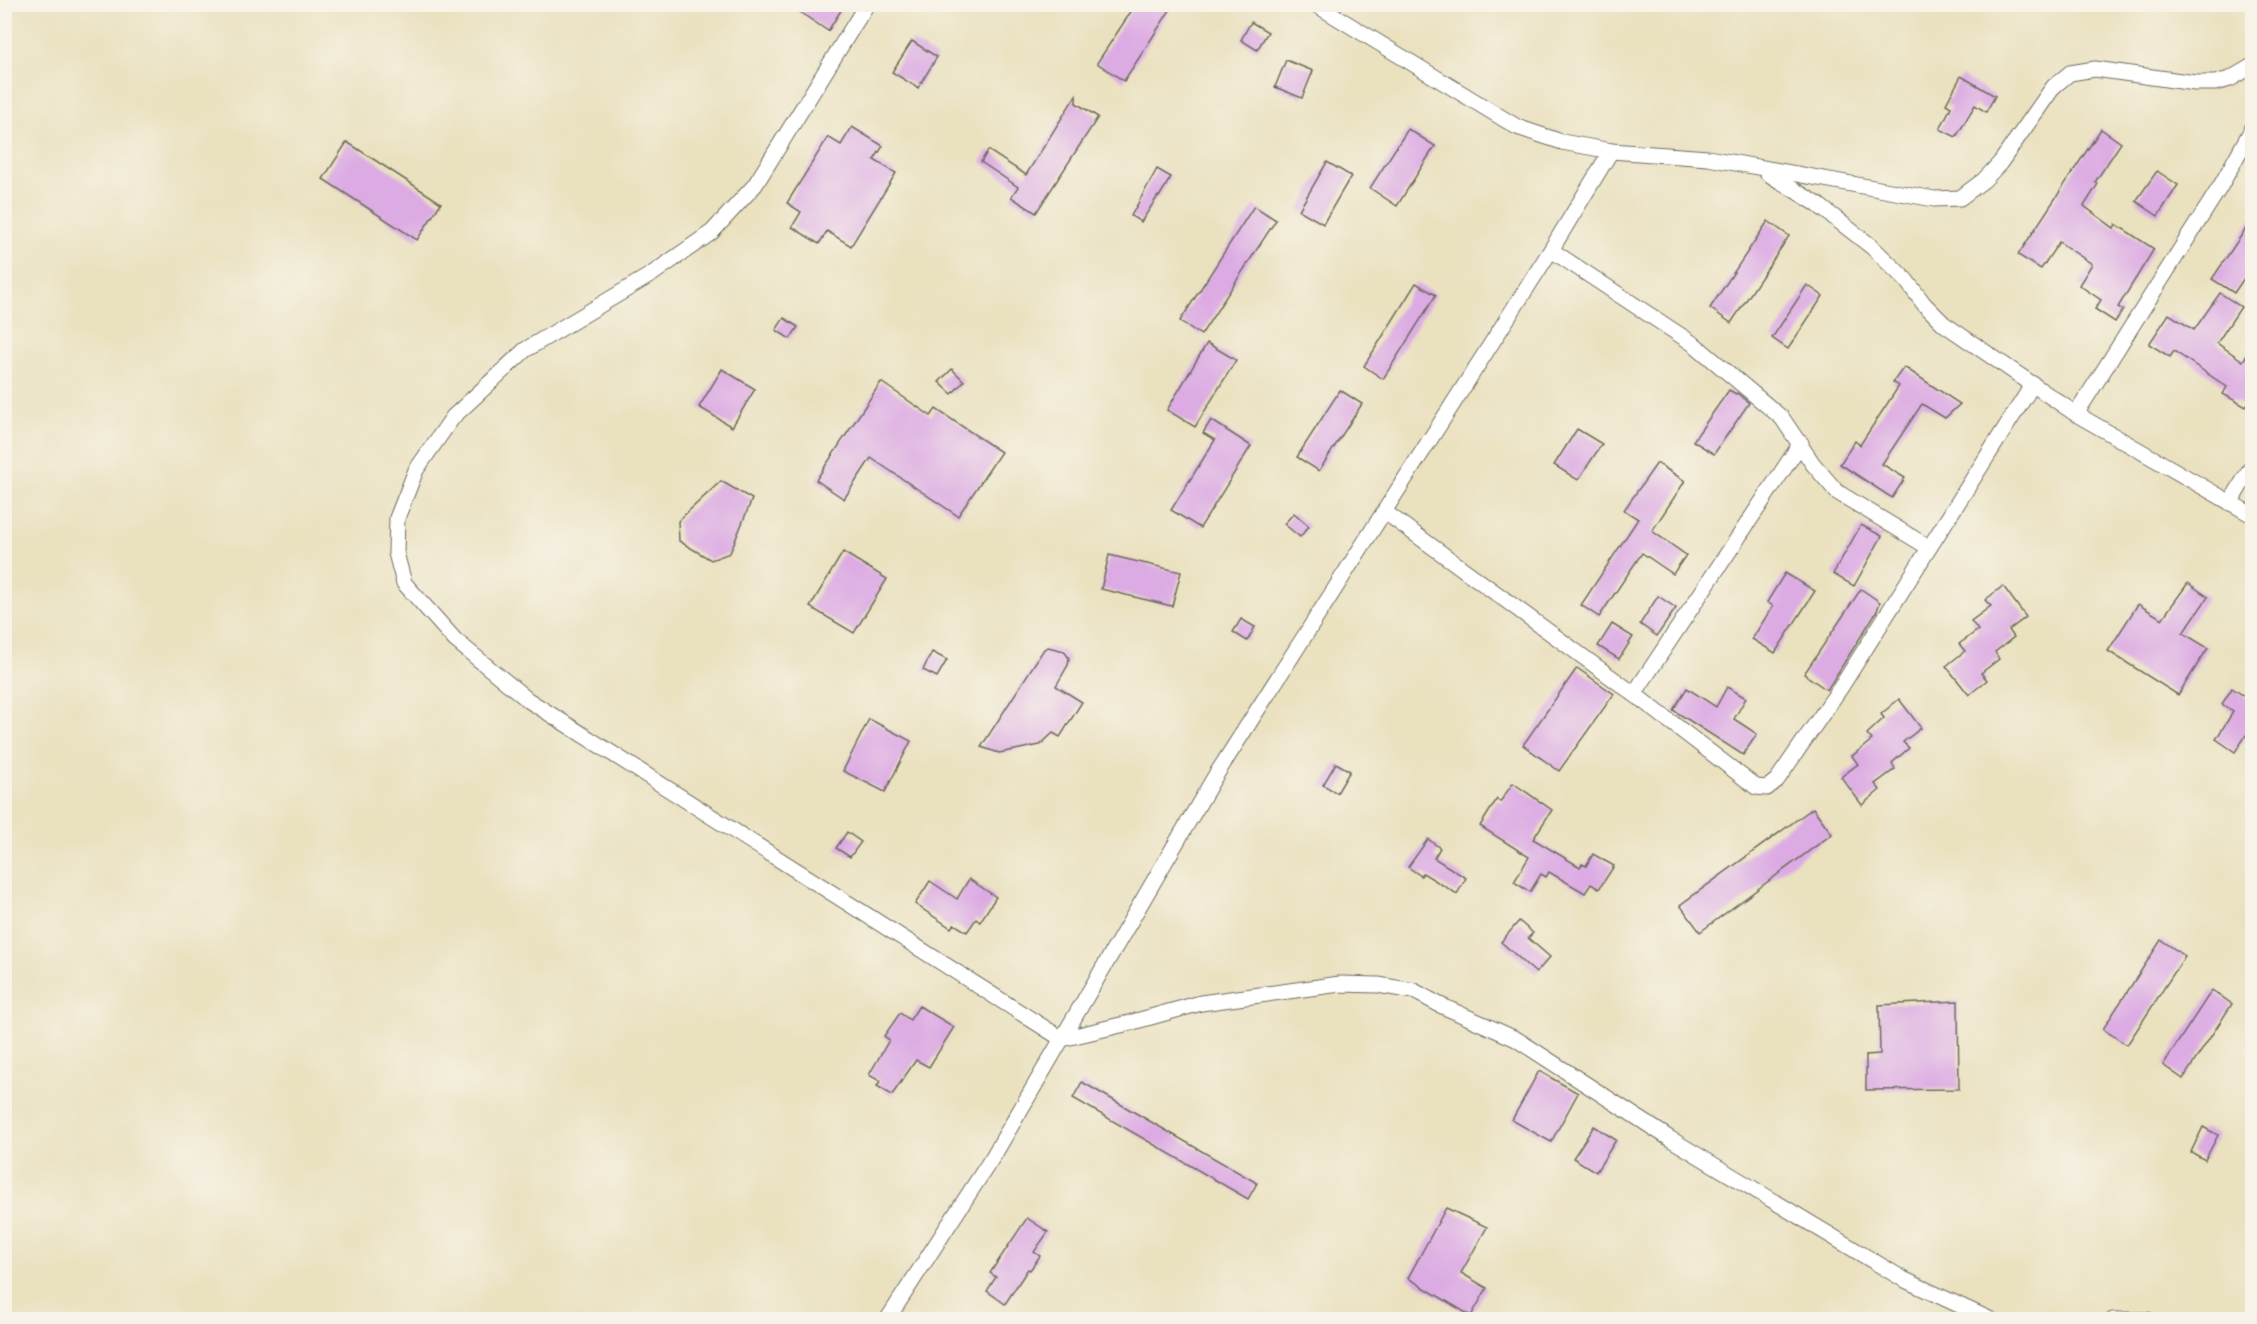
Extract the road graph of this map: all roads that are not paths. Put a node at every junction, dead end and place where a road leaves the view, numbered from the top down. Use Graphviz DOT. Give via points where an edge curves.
graph roads {
  1 [pos="867,4"];
  2 [pos="1315,4"];
  3 [pos="2253,66"];
  4 [pos="2253,129"];
  5 [pos="1611,151"];
  6 [pos="1757,168"];
  7 [pos="1551,250"];
  8 [pos="2033,384"];
  9 [pos="2076,414"];
  10 [pos="1801,443"];
  11 [pos="2253,466"];
  12 [pos="2230,503"];
  13 [pos="1385,512"];
  14 [pos="2253,515"];
  15 [pos="1928,547"];
  16 [pos="1634,694"];
  17 [pos="1062,1039"];
  18 [pos="887,1320"];
  19 [pos="1991,1320"];
  20 [pos="2113,1320"];
  21 [pos="2148,1320"];
  1 -- 17 [label="street" via="755,185 712,232 652,274 525,350 453,417 416,470 397,518 396,553 404,583 455,640 528,700"];
  2 -- 5 [label="street" via="1517,127 1562,142"];
  3 -- 6 [label="street" via="2215,83 2095,69 2070,73 2054,86 2000,163 1960,198 1934,199"];
  4 -- 9 [label="street" via="2220,188"];
  5 -- 6 [label="street" via="1708,158"];
  5 -- 7 [label="street"];
  6 -- 8 [label="street" via="1791,186 1844,225 1906,280 1944,324"];
  7 -- 10 [label="street" via="1695,345 1782,418"];
  7 -- 13 [label="street"];
  8 -- 9 [label="street"];
  8 -- 15 [label="street"];
  9 -- 12 [label="street"];
  10 -- 15 [label="street" via="1837,492"];
  10 -- 16 [label="street"];
  11 -- 12 [label="street"];
  12 -- 14 [label="street"];
  13 -- 16 [label="street"];
  13 -- 17 [label="street" via="1214,778"];
  15 -- 16 [label="street" via="1841,687 1777,780 1767,788 1756,787"];
  17 -- 18 [label="street" via="994,1155"];
  17 -- 19 [label="street" via="1201,1003 1340,984 1414,991 1516,1039 1669,1138 1903,1279"];
  20 -- 21 [label="street"];
}
